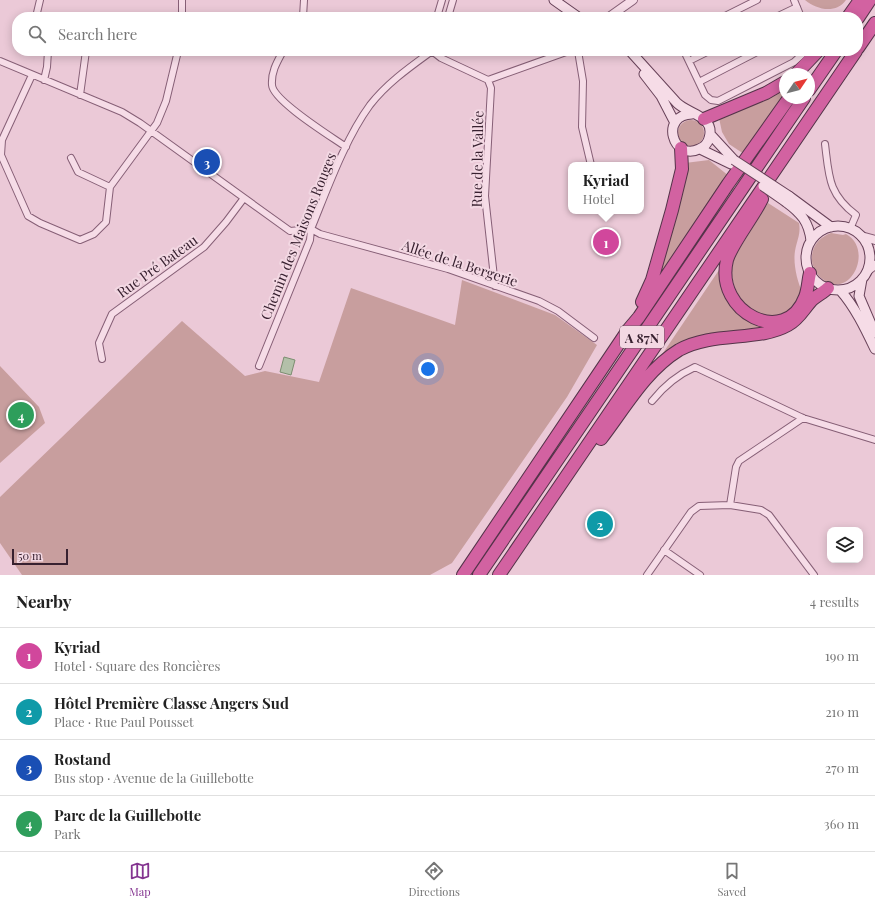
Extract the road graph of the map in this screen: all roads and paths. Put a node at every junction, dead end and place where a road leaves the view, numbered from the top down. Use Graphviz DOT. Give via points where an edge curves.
graph roads {
  1 [pos="40,0"];
  2 [pos="182,0"];
  3 [pos="304,0"];
  4 [pos="442,0"];
  5 [pos="453,0"];
  6 [pos="554,0"];
  7 [pos="563,0"];
  8 [pos="634,0"];
  9 [pos="757,0"];
  10 [pos="794,0"];
  11 [pos="860,0"];
  12 [pos="870,0"];
  13 [pos="797,6"];
  14 [pos="37,12"];
  15 [pos="182,12"];
  16 [pos="303,12"];
  17 [pos="438,12"];
  18 [pos="449,12"];
  19 [pos="571,12"];
  20 [pos="580,12"];
  21 [pos="616,12"];
  22 [pos="733,12"];
  23 [pos="786,12"];
  24 [pos="800,12"];
  25 [pos="852,12"];
  26 [pos="862,12"];
  27 [pos="875,23"];
  28 [pos="863,41"];
  29 [pos="48,56"];
  30 [pos="85,56"];
  31 [pos="177,56"];
  32 [pos="281,56"];
  33 [pos="425,56"];
  34 [pos="438,56"];
  35 [pos="555,56"];
  36 [pos="579,56"];
  37 [pos="628,56"];
  38 [pos="634,56"];
  39 [pos="686,56"];
  40 [pos="700,56"];
  41 [pos="749,56"];
  42 [pos="801,56"];
  43 [pos="813,56"];
  44 [pos="820,56"];
  45 [pos="833,56"];
  46 [pos="853,56"];
  47 [pos="0,60"];
  48 [pos="689,62"];
  49 [pos="802,68"];
  50 [pos="811,68"];
  51 [pos="32,75"];
  52 [pos="44,80"];
  53 [pos="488,80"];
  54 [pos="815,81"];
  55 [pos="699,82"];
  56 [pos="779,85"];
  57 [pos="80,95"];
  58 [pos="785,104"];
  59 [pos="800,104"];
  60 [pos="692,114"];
  61 [pos="704,119"];
  62 [pos="674,123"];
  63 [pos="152,130"];
  64 [pos="710,134"];
  65 [pos="825,144"];
  66 [pos="346,147"];
  67 [pos="681,148"];
  68 [pos="700,149"];
  69 [pos="785,155"];
  70 [pos="71,158"];
  71 [pos="590,162"];
  72 [pos="732,162"];
  73 [pos="110,187"];
  74 [pos="244,198"];
  75 [pos="788,199"];
  76 [pos="831,227"];
  77 [pos="311,229"];
  78 [pos="850,229"];
  79 [pos="861,236"];
  80 [pos="875,240"];
  81 [pos="811,241"];
  82 [pos="875,265"];
  83 [pos="810,273"];
  84 [pos="864,275"];
  85 [pos="495,286"];
  86 [pos="834,289"];
  87 [pos="628,330"];
  88 [pos="875,333"];
  89 [pos="594,338"];
  90 [pos="875,349"];
  91 [pos="102,359"];
  92 [pos="259,366"];
  93 [pos="652,401"];
  94 [pos="803,418"];
  95 [pos="875,440"];
  96 [pos="552,497"];
  97 [pos="730,505"];
  98 [pos="664,550"];
  99 [pos="463,575"];
  100 [pos="479,575"];
  101 [pos="499,575"];
  102 [pos="647,575"];
  103 [pos="700,575"];
  104 [pos="814,575"];
  1 -- 14 [label="street"];
  2 -- 15 [label="street"];
  3 -- 16 [label="street"];
  4 -- 17 [label="street"];
  5 -- 18 [label="street"];
  6 -- 19 [label="main road"];
  7 -- 20 [label="main road"];
  8 -- 21 [label="street"];
  9 -- 22 [label="street"];
  10 -- 13 [label="street"];
  11 -- 25 [label="highway"];
  12 -- 26 [label="highway"];
  13 -- 23 [label="street"];
  13 -- 24 [label="street"];
  27 -- 28 [label="highway"];
  29 -- 52 [label="street"];
  30 -- 57 [label="street"];
  31 -- 63 [label="street" via="166,101"];
  32 -- 66 [label="street" via="274,69 272,86 281,101"];
  33 -- 66 [label="street, Chemin des Maisons Rouges" via="407,68 370,105"];
  34 -- 53 [label="street"];
  35 -- 53 [label="street"];
  36 -- 71 [label="street" via="583,81 582,127"];
  37 -- 62 [label="main road" via="661,96"];
  38 -- 60 [label="main road" via="677,104"];
  39 -- 48 [label="street"];
  40 -- 48 [label="street"];
  41 -- 55 [label="street"];
  42 -- 55 [label="street" via="794,62 718,101 710,100 705,95"];
  43 -- 49 [label="highway"];
  44 -- 50 [label="highway"];
  45 -- 54 [label="highway"];
  46 -- 69 [label="highway, A 87N"];
  47 -- 51 [label="street"];
  48 -- 55 [label="street"];
  51 -- 52 [label="street"];
  51 -- 73 [label="street" via="2,140 1,155 28,216 80,240 94,234 106,222"];
  52 -- 57 [label="street"];
  53 -- 85 [label="street, Rue de la Vallée" via="491,88 485,196"];
  56 -- 61 [label="highway"];
  57 -- 63 [label="street" via="122,112"];
  58 -- 87 [label="highway" via="640,317"];
  59 -- 100 [label="highway, A 87N"];
  60 -- 61 [label="main road"];
  60 -- 62 [label="main road" via="683,115"];
  61 -- 64 [label="main road" via="709,126"];
  62 -- 67 [label="main road" via="673,138"];
  63 -- 73 [label="street"];
  63 -- 74 [label="street"];
  64 -- 68 [label="main road" via="707,143"];
  64 -- 72 [label="main road"];
  65 -- 78 [label="street" via="831,186 842,203 856,215"];
  66 -- 77 [label="street, Chemin des Maisons Rouges"];
  67 -- 68 [label="main road" via="690,151"];
  67 -- 87 [label="highway" via="682,168 652,280"];
  68 -- 72 [label="main road"];
  69 -- 83 [label="highway" via="728,259 726,280 729,293 751,318 777,322 790,316 805,298"];
  69 -- 96 [label="highway, A 87N"];
  70 -- 73 [label="street" via="78,172"];
  72 -- 75 [label="main road, bridge"];
  74 -- 77 [label="street" via="290,231"];
  74 -- 91 [label="street, Rue Pré Bateau" via="204,247 112,314 99,343"];
  75 -- 76 [label="main road"];
  75 -- 81 [label="main road" via="807,222"];
  76 -- 78 [label="main road" via="841,226"];
  76 -- 81 [label="main road" via="821,231"];
  77 -- 85 [label="street, Allée de la Bergerie" via="320,234 448,269"];
  77 -- 92 [label="street, Chemin des Maisons Rouges" via="310,240"];
  78 -- 79 [label="main road"];
  79 -- 80 [label="street"];
  79 -- 84 [label="main road" via="869,255"];
  81 -- 83 [label="main road" via="806,255"];
  82 -- 84 [label="street"];
  83 -- 86 [label="main road" via="818,282"];
  84 -- 86 [label="main road" via="852,286"];
  84 -- 88 [label="main road" via="859,296"];
  85 -- 89 [label="street, Allée de la Bergerie" via="540,301"];
  86 -- 90 [label="main road" via="850,301"];
  86 -- 96 [label="highway" via="811,302 788,326 772,331 695,343 679,350 661,363"];
  87 -- 99 [label="highway"];
  93 -- 94 [label="street" via="679,374 695,367"];
  94 -- 95 [label="street"];
  94 -- 97 [label="street" via="739,461"];
  96 -- 101 [label="highway, A 87N"];
  97 -- 98 [label="street" via="699,506 691,512"];
  97 -- 104 [label="street" via="761,510 769,515"];
  98 -- 102 [label="street"];
  98 -- 103 [label="street"];
}
